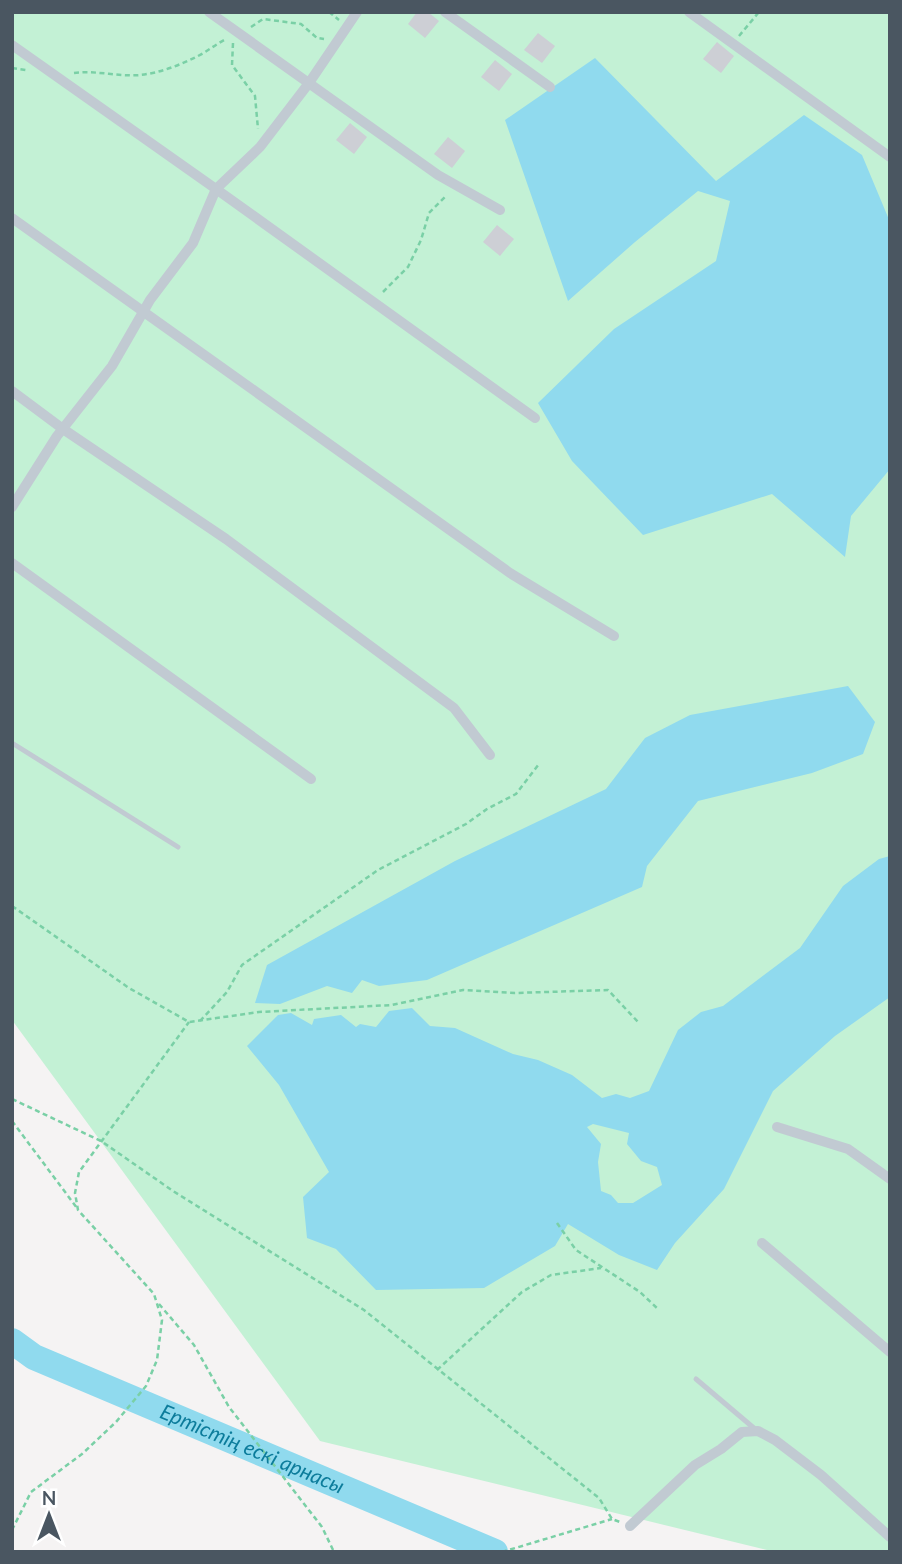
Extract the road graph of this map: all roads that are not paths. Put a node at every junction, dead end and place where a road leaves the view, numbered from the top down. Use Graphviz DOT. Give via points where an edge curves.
graph roads {
  1 [pos="209,12"];
  2 [pos="357,12"];
  3 [pos="445,12"];
  4 [pos="689,12"];
  5 [pos="12,45"];
  6 [pos="309,83"];
  7 [pos="550,87"];
  8 [pos="890,157"];
  9 [pos="216,189"];
  10 [pos="500,210"];
  11 [pos="12,218"];
  12 [pos="142,313"];
  13 [pos="12,391"];
  14 [pos="535,418"];
  15 [pos="63,429"];
  16 [pos="12,507"];
  17 [pos="12,563"];
  18 [pos="614,636"];
  19 [pos="12,743"];
  20 [pos="490,755"];
  21 [pos="311,779"];
  22 [pos="178,847"];
  23 [pos="777,1127"];
  24 [pos="890,1178"];
  25 [pos="762,1243"];
  26 [pos="890,1352"];
  27 [pos="696,1379"];
  28 [pos="758,1431"];
  29 [pos="630,1526"];
  30 [pos="890,1537"];
  1 -- 6 [label="street"];
  2 -- 6 [label="street"];
  3 -- 7 [label="street"];
  4 -- 8 [label="street"];
  5 -- 9 [label="street"];
  6 -- 9 [label="street" via="260,147"];
  6 -- 10 [label="street" via="438,175"];
  9 -- 12 [label="street" via="193,243"];
  9 -- 14 [label="street"];
  11 -- 12 [label="street"];
  12 -- 15 [label="street" via="112,366"];
  12 -- 18 [label="street" via="510,573"];
  13 -- 15 [label="street"];
  15 -- 16 [label="street"];
  15 -- 20 [label="street" via="226,540 454,708"];
  17 -- 21 [label="street"];
  19 -- 22 [label="lane"];
  23 -- 24 [label="street" via="848,1149"];
  25 -- 26 [label="street"];
  27 -- 28 [label="lane"];
  28 -- 29 [label="street" via="742,1432 695,1465"];
  28 -- 30 [label="street" via="821,1475"];
}
